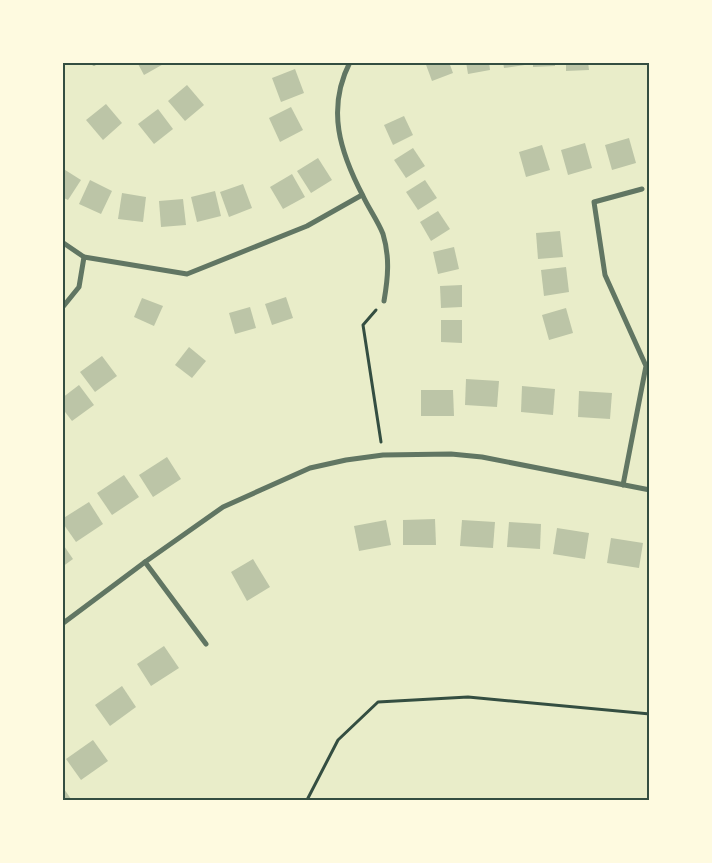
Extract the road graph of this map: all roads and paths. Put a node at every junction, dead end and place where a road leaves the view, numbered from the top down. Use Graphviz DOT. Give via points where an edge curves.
graph roads {
  1 [pos="350,62"];
  2 [pos="642,189"];
  3 [pos="362,194"];
  4 [pos="62,242"];
  5 [pos="84,257"];
  6 [pos="384,302"];
  7 [pos="62,308"];
  8 [pos="383,456"];
  9 [pos="623,485"];
  10 [pos="650,490"];
  11 [pos="145,562"];
  12 [pos="62,624"];
  13 [pos="206,644"];
  14 [pos="650,714"];
  15 [pos="307,800"];
  1 -- 3 [label="street" via="338,97 337,126 342,149"];
  2 -- 9 [label="street" via="594,202 605,276 646,366"];
  3 -- 5 [label="street" via="307,226 187,274"];
  3 -- 6 [label="street" via="382,232 388,253"];
  4 -- 5 [label="street"];
  5 -- 7 [label="street" via="79,287"];
  6 -- 8 [label="path" via="363,325"];
  8 -- 9 [label="street" via="451,454 482,457"];
  8 -- 11 [label="street" via="319,466 223,507"];
  9 -- 10 [label="street"];
  11 -- 12 [label="street"];
  11 -- 13 [label="street"];
  14 -- 15 [label="path" via="468,697 378,702 338,740"];
}
